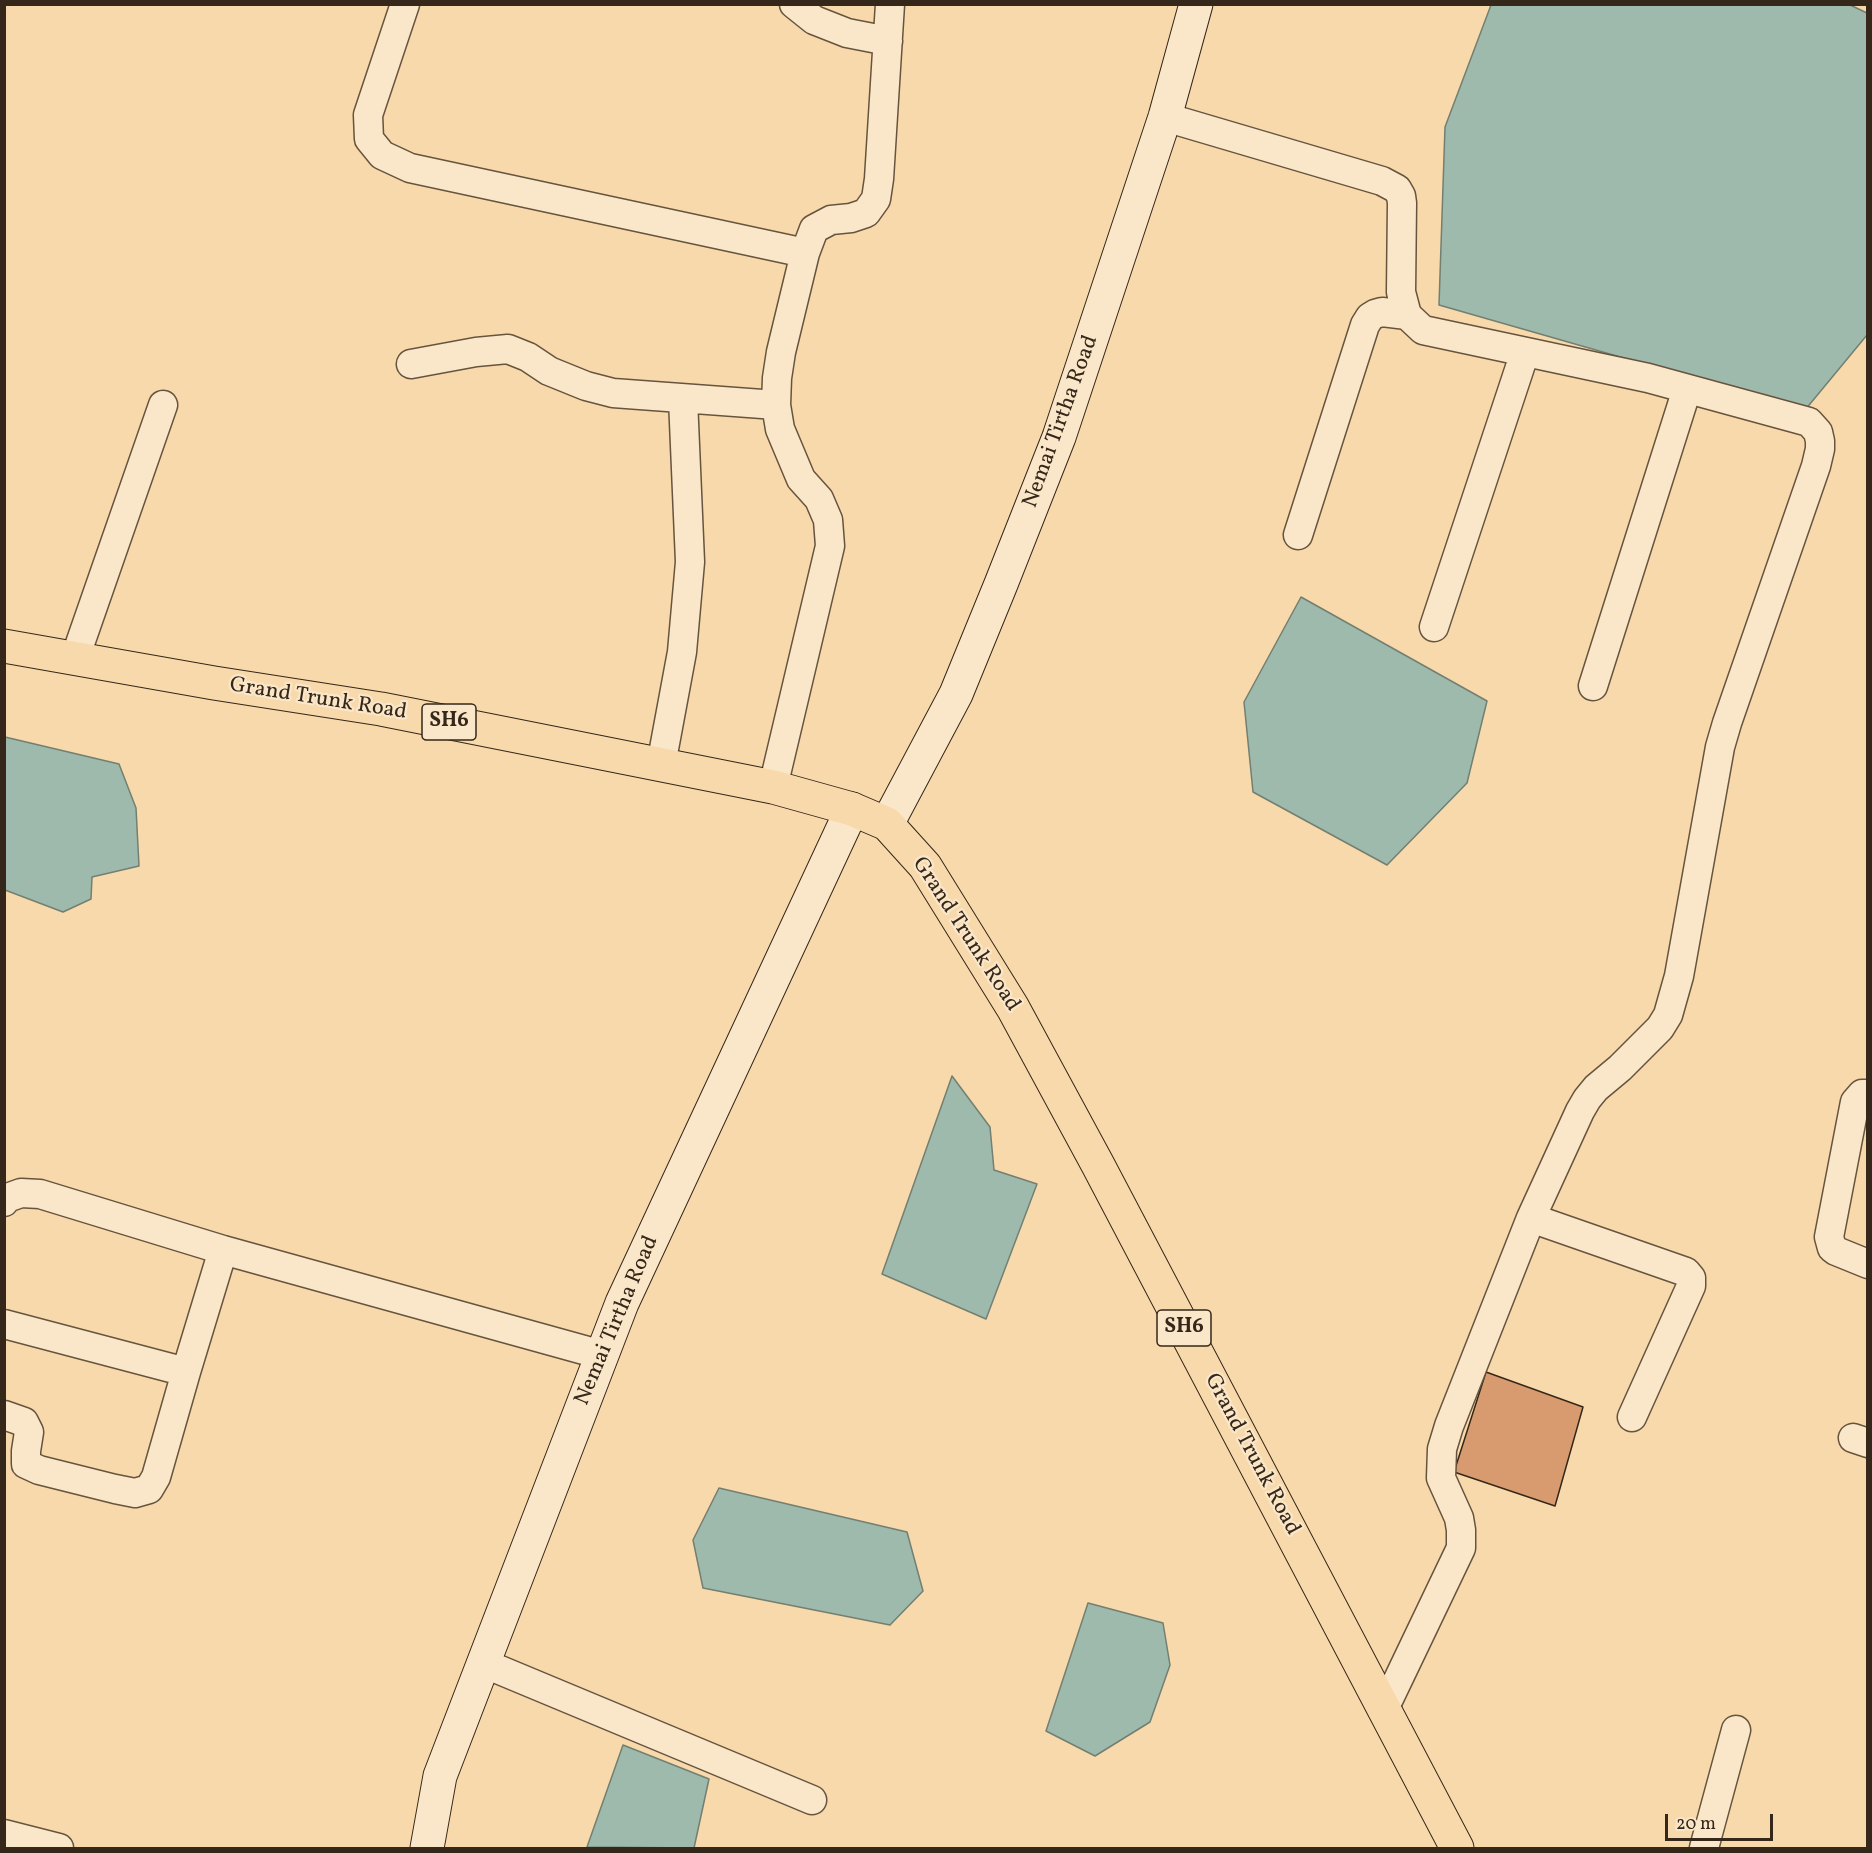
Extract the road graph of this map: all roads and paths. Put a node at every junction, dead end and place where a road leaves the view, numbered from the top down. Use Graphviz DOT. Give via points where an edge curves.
graph roads {
  1 [pos="405,4"];
  2 [pos="794,4"];
  3 [pos="890,4"];
  4 [pos="1196,4"];
  5 [pos="888,41"];
  6 [pos="1165,117"];
  7 [pos="805,253"];
  8 [pos="1407,315"];
  9 [pos="1525,352"];
  10 [pos="411,364"];
  11 [pos="1687,389"];
  12 [pos="683,399"];
  13 [pos="163,405"];
  14 [pos="776,405"];
  15 [pos="1298,535"];
  16 [pos="1434,627"];
  17 [pos="4,646"];
  18 [pos="75,658"];
  19 [pos="1593,686"];
  20 [pos="661,765"];
  21 [pos="773,787"];
  22 [pos="852,809"];
  23 [pos="887,824"];
  24 [pos="1868,1094"];
  25 [pos="4,1202"];
  26 [pos="1531,1218"];
  27 [pos="223,1250"];
  28 [pos="1868,1264"];
  29 [pos="4,1324"];
  30 [pos="602,1355"];
  31 [pos="186,1372"];
  32 [pos="4,1415"];
  33 [pos="1632,1417"];
  34 [pos="483,1663"];
  35 [pos="1384,1709"];
  36 [pos="1736,1730"];
  37 [pos="812,1800"];
  38 [pos="4,1834"];
  39 [pos="59,1848"];
  40 [pos="427,1848"];
  41 [pos="1456,1848"];
  42 [pos="1704,1848"];
  1 -- 7 [label="street" via="368,116 369,139 382,155 410,168"];
  2 -- 5 [label="street" via="814,20 847,33"];
  3 -- 5 [label="street"];
  4 -- 6 [label="street, Nemai Tirtha Road"];
  5 -- 7 [label="street" via="876,199 866,213 831,220 814,229"];
  6 -- 8 [label="street" via="1382,181 1397,189 1402,203 1401,292"];
  6 -- 23 [label="street, Nemai Tirtha Road" via="1059,437 956,694"];
  7 -- 14 [label="street" via="781,352"];
  8 -- 9 [label="street" via="1423,330"];
  8 -- 15 [label="street" via="1382,312 1370,317 1365,325"];
  9 -- 11 [label="street"];
  9 -- 16 [label="street"];
  10 -- 12 [label="street" via="508,349 586,386 613,393"];
  11 -- 19 [label="street"];
  11 -- 26 [label="street" via="1809,422 1818,432 1820,449 1726,723 1679,976 1668,1015 1660,1028 1587,1099"];
  12 -- 14 [label="street"];
  12 -- 20 [label="street" via="689,573 682,652"];
  13 -- 18 [label="street"];
  14 -- 21 [label="street" via="780,429 795,468 819,498 828,520 830,546"];
  17 -- 18 [label="main road, Grand Trunk Road / SH6"];
  18 -- 20 [label="main road, Grand Trunk Road / SH6" via="381,709"];
  20 -- 21 [label="main road, Grand Trunk Road / SH6"];
  21 -- 22 [label="main road, Grand Trunk Road / SH6"];
  22 -- 23 [label="main road, Grand Trunk Road / SH6"];
  22 -- 30 [label="street, Nemai Tirtha Road" via="622,1304"];
  23 -- 35 [label="main road, Grand Trunk Road / SH6" via="925,866 1013,1008"];
  24 -- 28 [label="street" via="1855,1102 1829,1237 1836,1251"];
  25 -- 27 [label="street" via="21,1192 40,1194"];
  26 -- 33 [label="street" via="1686,1272 1691,1278 1691,1286"];
  26 -- 35 [label="street" via="1442,1449 1441,1478 1459,1518 1461,1548"];
  27 -- 30 [label="street"];
  27 -- 31 [label="street"];
  29 -- 31 [label="street"];
  30 -- 34 [label="street, Nemai Tirtha Road"];
  31 -- 32 [label="street" via="156,1477 149,1489 135,1492 26,1464 29,1432 24,1422"];
  34 -- 37 [label="street"];
  34 -- 40 [label="street, Nemai Tirtha Road" via="440,1776"];
  35 -- 41 [label="main road, Grand Trunk Road / SH6"];
  36 -- 42 [label="street"];
  38 -- 39 [label="street"];
}
